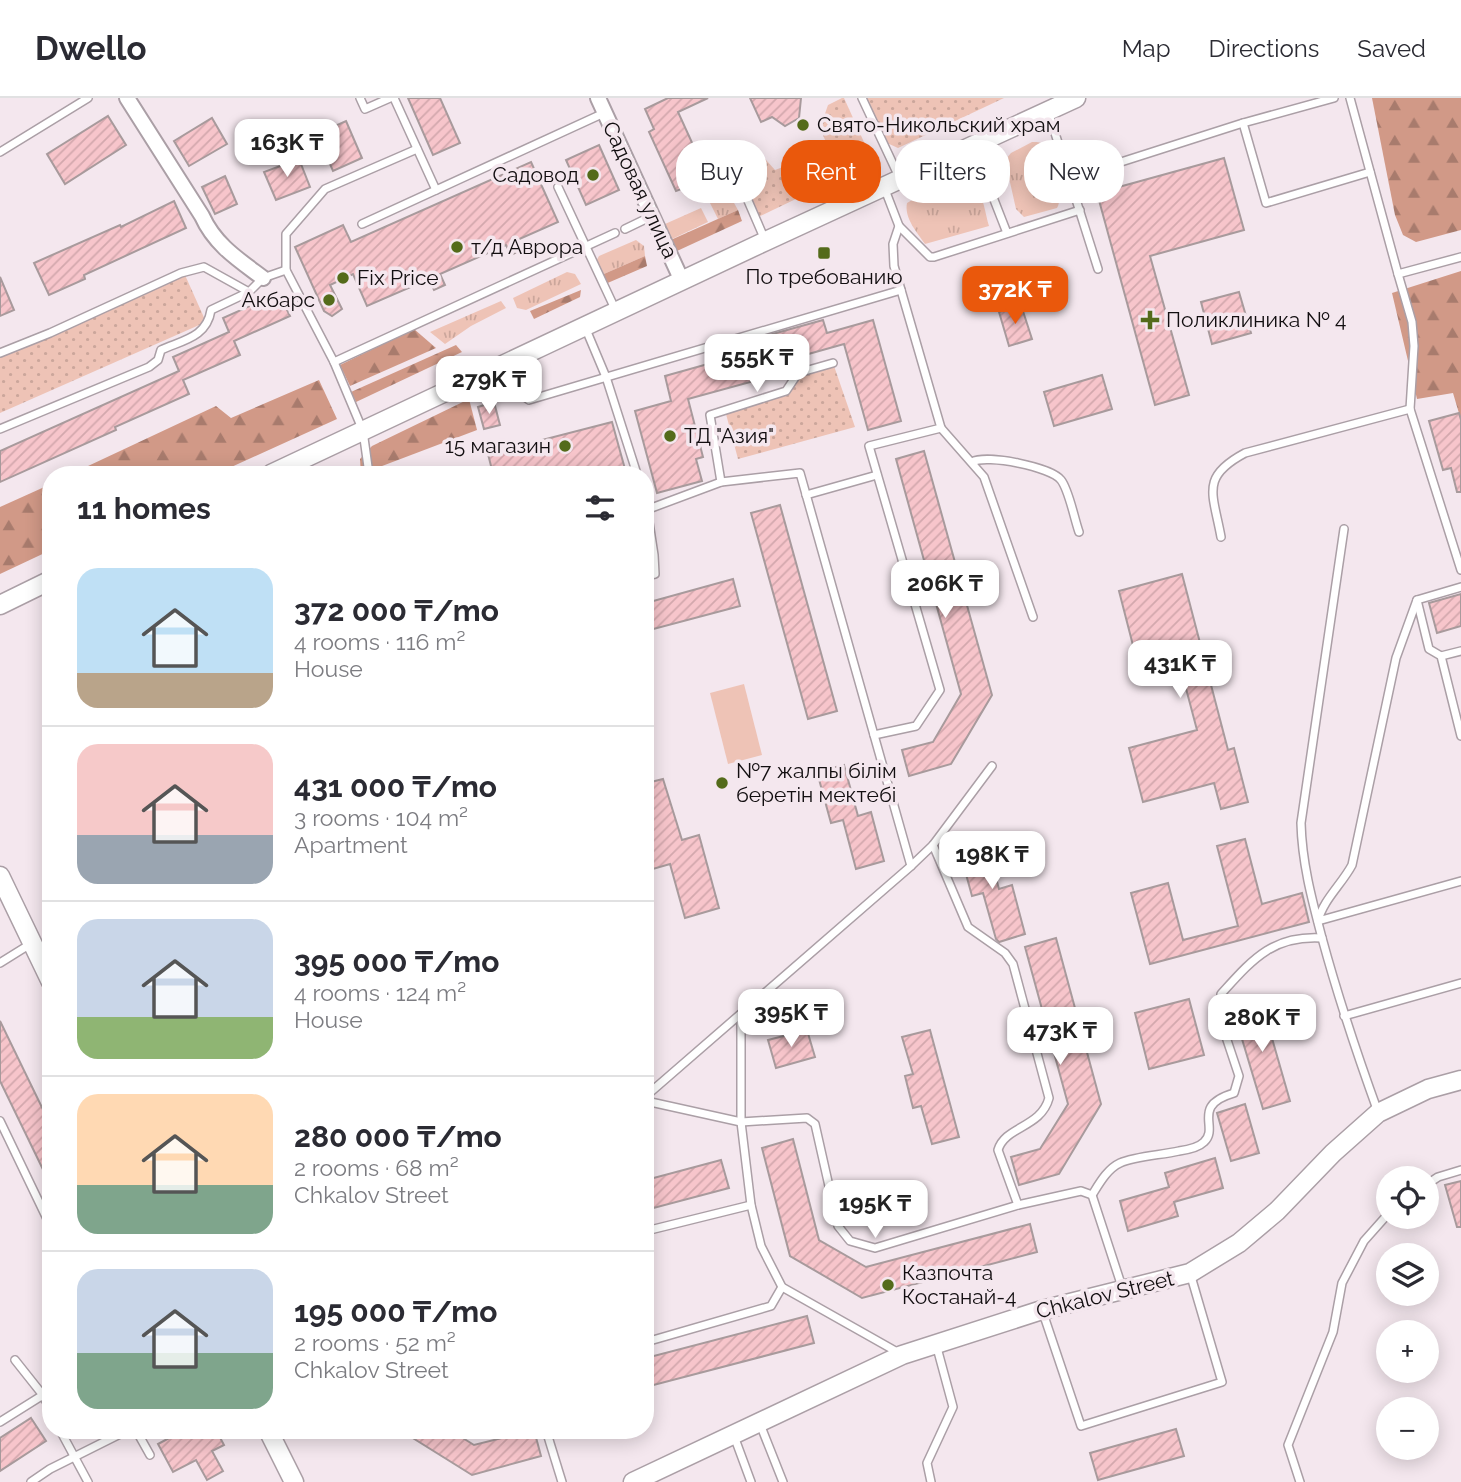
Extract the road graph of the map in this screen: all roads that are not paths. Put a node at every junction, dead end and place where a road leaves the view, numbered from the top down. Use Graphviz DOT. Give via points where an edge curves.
graph roads {
  1 [pos="88,98"];
  2 [pos="127,98"];
  3 [pos="360,98"];
  4 [pos="392,98"];
  5 [pos="598,98"];
  6 [pos="862,98"];
  7 [pos="1076,98"];
  8 [pos="1334,98"];
  9 [pos="1350,98"];
  10 [pos="1048,111"];
  11 [pos="604,113"];
  12 [pos="1243,123"];
  13 [pos="986,140"];
  14 [pos="1058,140"];
  15 [pos="417,149"];
  16 [pos="0,152"];
  17 [pos="1124,161"];
  18 [pos="1370,172"];
  19 [pos="895,183"];
  20 [pos="892,184"];
  21 [pos="558,187"];
  22 [pos="436,190"];
  23 [pos="749,203"];
  24 [pos="995,203"];
  25 [pos="1078,203"];
  26 [pos="1080,210"];
  27 [pos="652,216"];
  28 [pos="362,224"];
  29 [pos="899,226"];
  30 [pos="625,229"];
  31 [pos="615,233"];
  32 [pos="1007,233"];
  33 [pos="766,241"];
  34 [pos="586,247"];
  35 [pos="1461,257"];
  36 [pos="1098,269"];
  37 [pos="286,270"];
  38 [pos="1398,274"];
  39 [pos="263,278"];
  40 [pos="682,281"];
  41 [pos="901,290"];
  42 [pos="249,292"];
  43 [pos="617,312"];
  44 [pos="585,327"];
  45 [pos="0,353"];
  46 [pos="334,362"];
  47 [pos="833,363"];
  48 [pos="489,373"];
  49 [pos="606,377"];
  50 [pos="1410,409"];
  51 [pos="941,428"];
  52 [pos="0,429"];
  53 [pos="363,431"];
  54 [pos="972,462"];
  55 [pos="288,466"];
  56 [pos="368,466"];
  57 [pos="634,466"];
  58 [pos="877,475"];
  59 [pos="721,482"];
  60 [pos="806,495"];
  61 [pos="654,505"];
  62 [pos="1344,529"];
  63 [pos="1079,531"];
  64 [pos="1221,537"];
  65 [pos="1461,570"];
  66 [pos="42,584"];
  67 [pos="1461,587"];
  68 [pos="1416,600"];
  69 [pos="0,605"];
  70 [pos="1033,617"];
  71 [pos="1461,651"];
  72 [pos="1441,656"];
  73 [pos="874,735"];
  74 [pos="1461,736"];
  75 [pos="992,766"];
  76 [pos="933,845"];
  77 [pos="911,866"];
  78 [pos="0,876"];
  79 [pos="1461,881"];
  80 [pos="1318,921"];
  81 [pos="1322,938"];
  82 [pos="32,943"];
  83 [pos="42,955"];
  84 [pos="0,963"];
  85 [pos="1461,983"];
  86 [pos="741,1014"];
  87 [pos="1343,1016"];
  88 [pos="1461,1080"];
  89 [pos="654,1091"];
  90 [pos="654,1100"];
  91 [pos="1378,1113"];
  92 [pos="0,1121"];
  93 [pos="741,1122"];
  94 [pos="1461,1170"];
  95 [pos="1439,1177"];
  96 [pos="1092,1195"];
  97 [pos="751,1205"];
  98 [pos="1018,1205"];
  99 [pos="42,1208"];
  100 [pos="1376,1228"];
  101 [pos="654,1229"];
  102 [pos="1190,1273"];
  103 [pos="782,1287"];
  104 [pos="1123,1291"];
  105 [pos="1042,1310"];
  106 [pos="654,1340"];
  107 [pos="936,1343"];
  108 [pos="902,1355"];
  109 [pos="15,1360"];
  110 [pos="42,1393"];
  111 [pos="42,1395"];
  112 [pos="0,1422"];
  113 [pos="760,1423"];
  114 [pos="733,1436"];
  115 [pos="65,1439"];
  116 [pos="110,1439"];
  117 [pos="141,1439"];
  118 [pos="272,1439"];
  119 [pos="549,1439"];
  120 [pos="150,1455"];
  121 [pos="74,1457"];
  122 [pos="31,1482"];
  123 [pos="88,1482"];
  124 [pos="293,1482"];
  125 [pos="562,1482"];
  126 [pos="633,1482"];
  127 [pos="751,1482"];
  128 [pos="783,1482"];
  129 [pos="931,1482"];
  130 [pos="1300,1482"];
  1 -- 16 [label="lane"];
  2 -- 39 [label="street" via="209,232"];
  3 -- 4 [label="lane" via="365,109"];
  4 -- 15 [label="lane"];
  5 -- 11 [label="street, Садовая улица"];
  6 -- 20 [label="lane"];
  7 -- 10 [label="street"];
  8 -- 12 [label="lane"];
  9 -- 18 [label="lane"];
  10 -- 13 [label="street"];
  10 -- 14 [label="lane"];
  11 -- 22 [label="lane"];
  11 -- 27 [label="street, Садовая улица"];
  12 -- 17 [label="lane"];
  12 -- 18 [label="lane" via="1266,203"];
  15 -- 22 [label="lane"];
  15 -- 37 [label="lane" via="325,189 286,234"];
  18 -- 38 [label="lane"];
  19 -- 20 [label="street"];
  20 -- 29 [label="lane"];
  20 -- 33 [label="street"];
  21 -- 34 [label="lane"];
  22 -- 28 [label="lane"];
  23 -- 33 [label="lane"];
  24 -- 32 [label="lane"];
  25 -- 26 [label="lane"];
  26 -- 32 [label="lane"];
  26 -- 36 [label="lane"];
  27 -- 30 [label="lane"];
  27 -- 40 [label="street, Садовая улица"];
  29 -- 32 [label="lane" via="930,257"];
  29 -- 41 [label="lane" via="893,244"];
  31 -- 34 [label="lane"];
  33 -- 40 [label="street"];
  34 -- 43 [label="lane"];
  34 -- 46 [label="lane"];
  35 -- 38 [label="lane"];
  37 -- 39 [label="lane"];
  37 -- 46 [label="lane"];
  38 -- 50 [label="lane" via="1412,323"];
  39 -- 42 [label="lane"];
  40 -- 43 [label="street"];
  41 -- 49 [label="lane"];
  41 -- 51 [label="lane"];
  42 -- 45 [label="lane" via="204,267"];
  42 -- 52 [label="lane" via="211,310 201,333 161,350 149,368"];
  43 -- 44 [label="street"];
  44 -- 48 [label="street"];
  44 -- 49 [label="lane"];
  46 -- 53 [label="lane"];
  47 -- 59 [label="lane" via="797,373 786,391 710,415"];
  48 -- 49 [label="lane" via="530,400"];
  48 -- 53 [label="street"];
  49 -- 57 [label="lane"];
  50 -- 64 [label="lane" via="1245,453 1227,463 1213,478"];
  50 -- 65 [label="lane"];
  51 -- 54 [label="lane"];
  51 -- 58 [label="lane" via="869,446"];
  53 -- 55 [label="street"];
  53 -- 56 [label="lane"];
  54 -- 63 [label="lane" via="991,458 1052,471 1063,483"];
  54 -- 70 [label="lane" via="984,477"];
  58 -- 60 [label="lane"];
  58 -- 73 [label="lane" via="940,690 916,726"];
  59 -- 60 [label="lane" via="800,473"];
  59 -- 61 [label="lane"];
  60 -- 73 [label="lane"];
  62 -- 80 [label="lane" via="1301,823 1306,876"];
  66 -- 69 [label="street"];
  67 -- 68 [label="lane"];
  68 -- 72 [label="lane" via="1429,649"];
  68 -- 80 [label="lane" via="1395,658 1352,865"];
  71 -- 72 [label="lane"];
  72 -- 74 [label="lane"];
  73 -- 77 [label="lane"];
  75 -- 76 [label="lane"];
  76 -- 77 [label="lane"];
  76 -- 98 [label="lane" via="968,927 1013,964 1049,1098 1041,1116 1002,1141 998,1150"];
  77 -- 86 [label="lane"];
  78 -- 82 [label="street"];
  79 -- 80 [label="lane"];
  80 -- 81 [label="lane"];
  81 -- 87 [label="lane"];
  81 -- 96 [label="lane" via="1306,937 1264,951 1221,994 1220,1019 1240,1076 1234,1093 1212,1104 1209,1135 1203,1143 1119,1163"];
  82 -- 83 [label="street"];
  82 -- 84 [label="lane"];
  85 -- 87 [label="lane"];
  86 -- 89 [label="lane"];
  86 -- 93 [label="lane"];
  87 -- 91 [label="lane"];
  88 -- 91 [label="street, Chkalov Street" via="1428,1089"];
  90 -- 93 [label="lane"];
  91 -- 102 [label="street, Chkalov Street" via="1239,1243"];
  92 -- 99 [label="lane"];
  93 -- 97 [label="lane"];
  93 -- 98 [label="lane" via="798,1117 815,1124 838,1226 850,1241 875,1248"];
  94 -- 95 [label="lane"];
  96 -- 98 [label="lane" via="1081,1191"];
  96 -- 104 [label="lane"];
  97 -- 101 [label="lane"];
  97 -- 103 [label="lane" via="761,1246"];
  100 -- 130 [label="lane" via="1342,1283 1333,1332 1288,1446"];
  102 -- 104 [label="street, Chkalov Street"];
  102 -- 105 [label="lane" via="1222,1382 1081,1426"];
  103 -- 106 [label="lane" via="771,1306"];
  103 -- 108 [label="lane"];
  104 -- 105 [label="street, Chkalov Street"];
  105 -- 107 [label="street, Chkalov Street"];
  107 -- 108 [label="street, Chkalov Street"];
  107 -- 129 [label="lane" via="953,1407 927,1463"];
  108 -- 113 [label="street, Chkalov Street"];
  109 -- 110 [label="lane"];
  111 -- 112 [label="lane"];
  113 -- 114 [label="street, Chkalov Street"];
  113 -- 128 [label="lane"];
  114 -- 126 [label="street, Chkalov Street"];
  114 -- 127 [label="lane"];
  115 -- 121 [label="lane"];
  116 -- 121 [label="lane"];
  117 -- 120 [label="lane"];
  118 -- 124 [label="street"];
  119 -- 125 [label="lane"];
  121 -- 122 [label="lane"];
  121 -- 123 [label="lane"];
}
